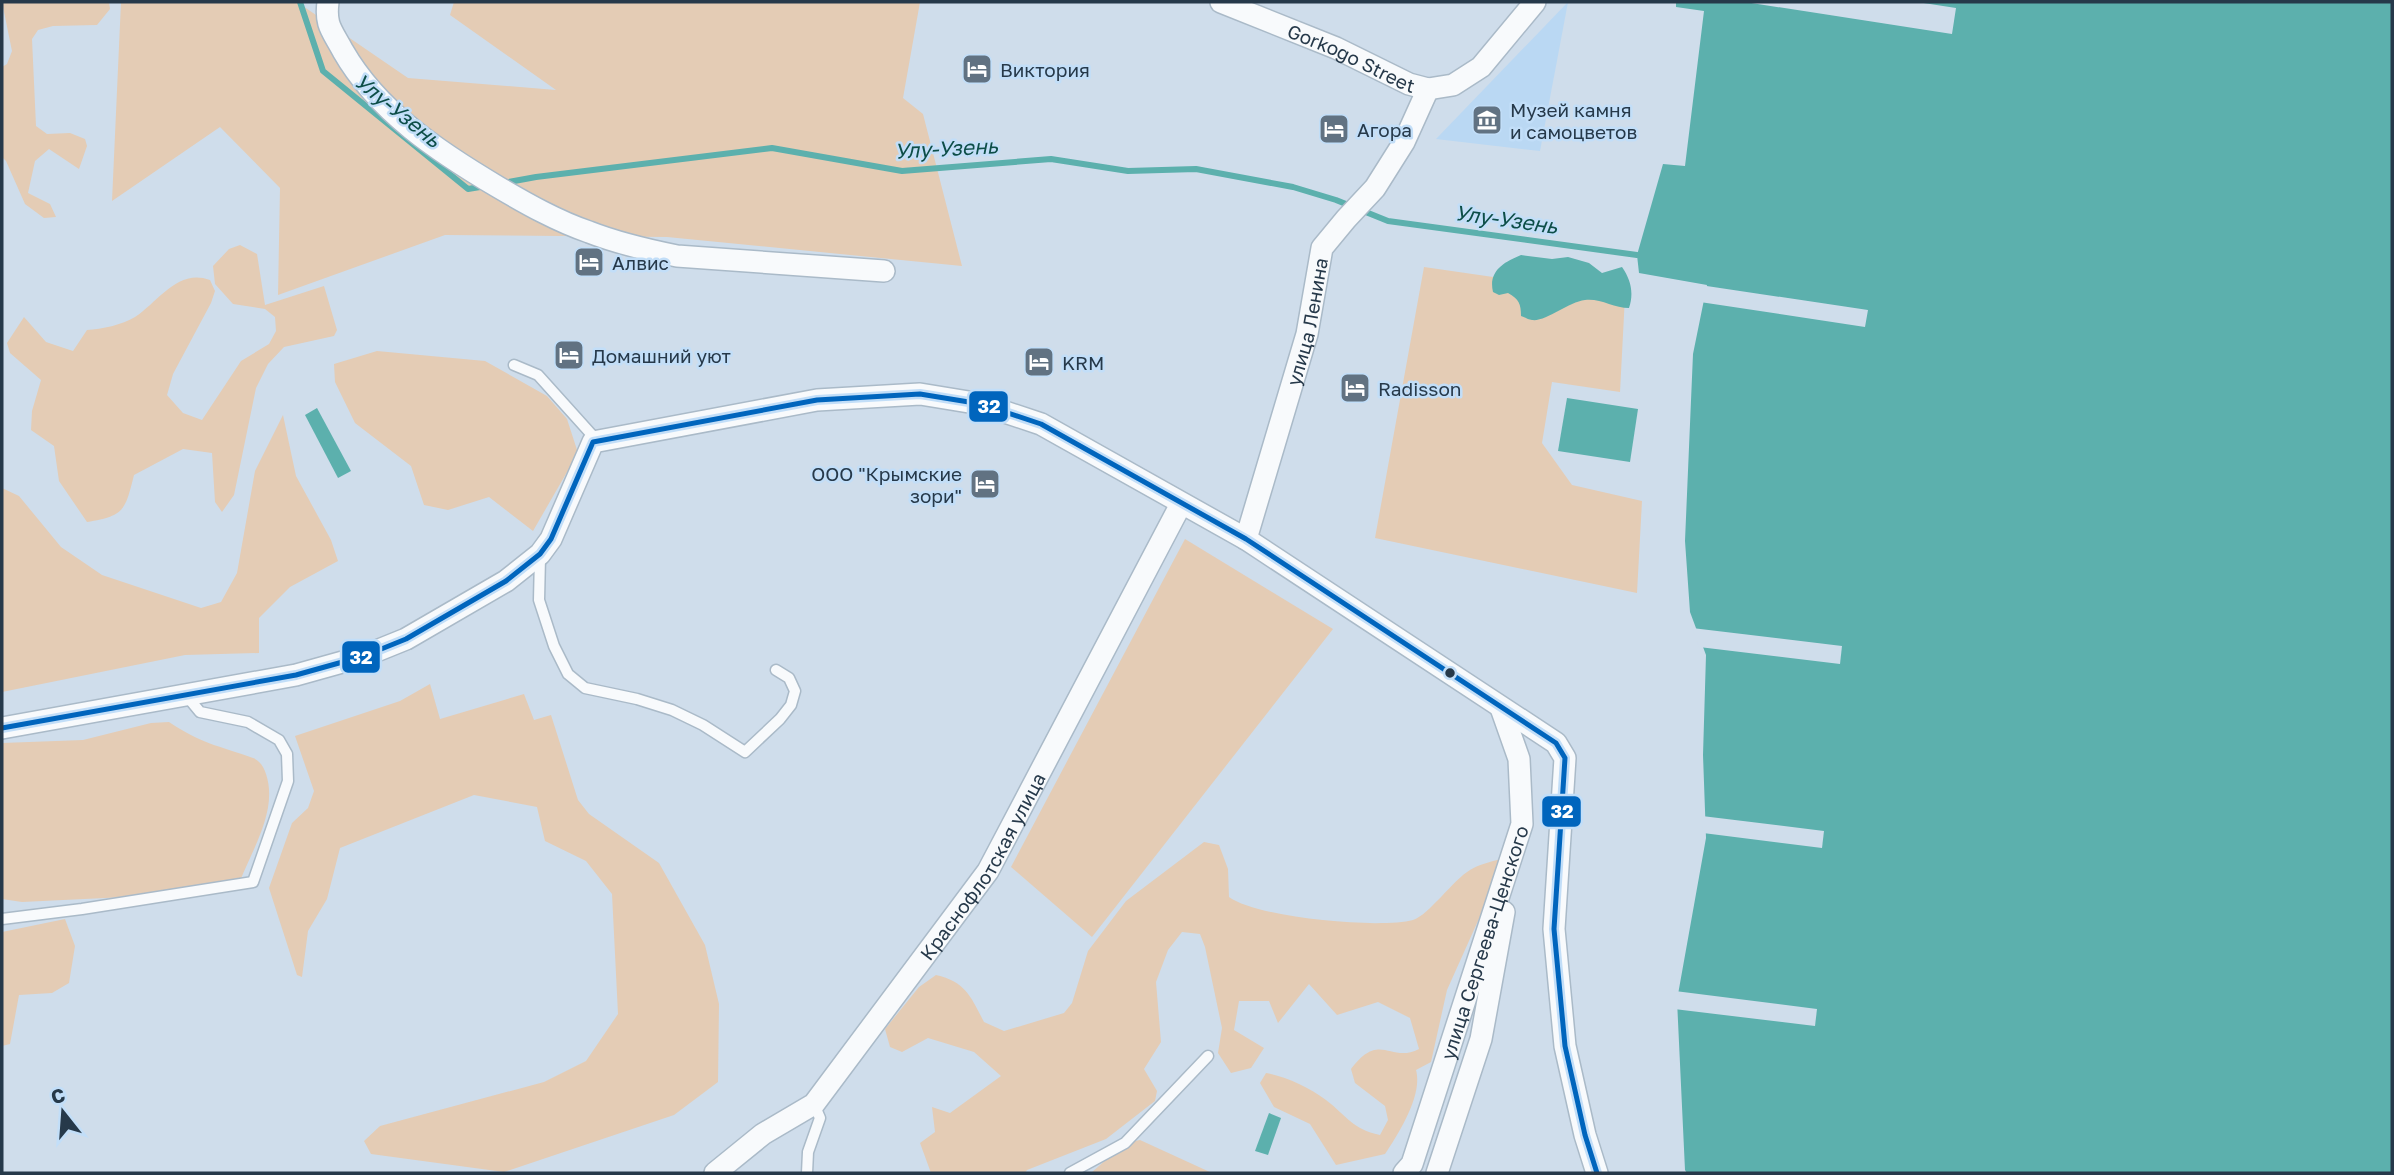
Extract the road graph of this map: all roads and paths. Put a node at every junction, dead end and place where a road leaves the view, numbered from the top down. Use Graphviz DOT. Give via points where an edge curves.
graph roads {
  1 [pos="327,2"];
  2 [pos="1221,2"];
  3 [pos="1535,2"];
  4 [pos="1428,89"];
  5 [pos="884,271"];
  6 [pos="514,365"];
  7 [pos="593,442"];
  8 [pos="1181,504"];
  9 [pos="1246,539"];
  10 [pos="540,554"];
  11 [pos="776,670"];
  12 [pos="186,695"];
  13 [pos="1501,708"];
  14 [pos="2,728"];
  15 [pos="1512,851"];
  16 [pos="2,919"];
  17 [pos="1208,1056"];
  18 [pos="814,1104"];
  19 [pos="715,1173"];
  20 [pos="807,1173"];
  21 [pos="1070,1173"];
  22 [pos="1404,1173"];
  23 [pos="1437,1173"];
  24 [pos="1597,1173"];
  1 -- 5 [label="street" via="326,21 355,71 406,125 458,163 526,203 588,232 677,256"];
  2 -- 4 [label="street, Gorkogo Street"];
  3 -- 4 [label="street, Gorkogo Street" via="1481,67 1453,85"];
  4 -- 9 [label="street, улица Ленина" via="1404,142 1375,188 1322,247 1307,334"];
  6 -- 7 [label="lane" via="538,375 592,435"];
  7 -- 8 [label="street" via="817,400 920,394 981,404 1041,424"];
  7 -- 10 [label="street" via="551,539"];
  8 -- 9 [label="street"];
  8 -- 18 [label="street, Краснофлотская улица" via="988,871"];
  9 -- 13 [label="street"];
  10 -- 11 [label="lane" via="539,600 554,646 568,674 585,688 672,710 745,752 791,705 795,691 789,678"];
  10 -- 12 [label="street" via="506,581 406,639 364,656 296,676"];
  12 -- 14 [label="street"];
  12 -- 16 [label="lane" via="200,712 248,722 279,740 287,754 288,781 253,882"];
  13 -- 15 [label="street, улица Сергеева-Ценского" via="1519,759 1522,824"];
  13 -- 24 [label="street" via="1556,743 1565,758 1554,929 1565,1046"];
  15 -- 22 [label="street, улица Сергеева-Ценского" via="1412,1164"];
  15 -- 23 [label="street" via="1481,1039"];
  17 -- 21 [label="lane" via="1125,1143"];
  18 -- 19 [label="street, Краснофлотская улица" via="763,1134"];
  18 -- 20 [label="lane" via="820,1118 808,1152"];
}
